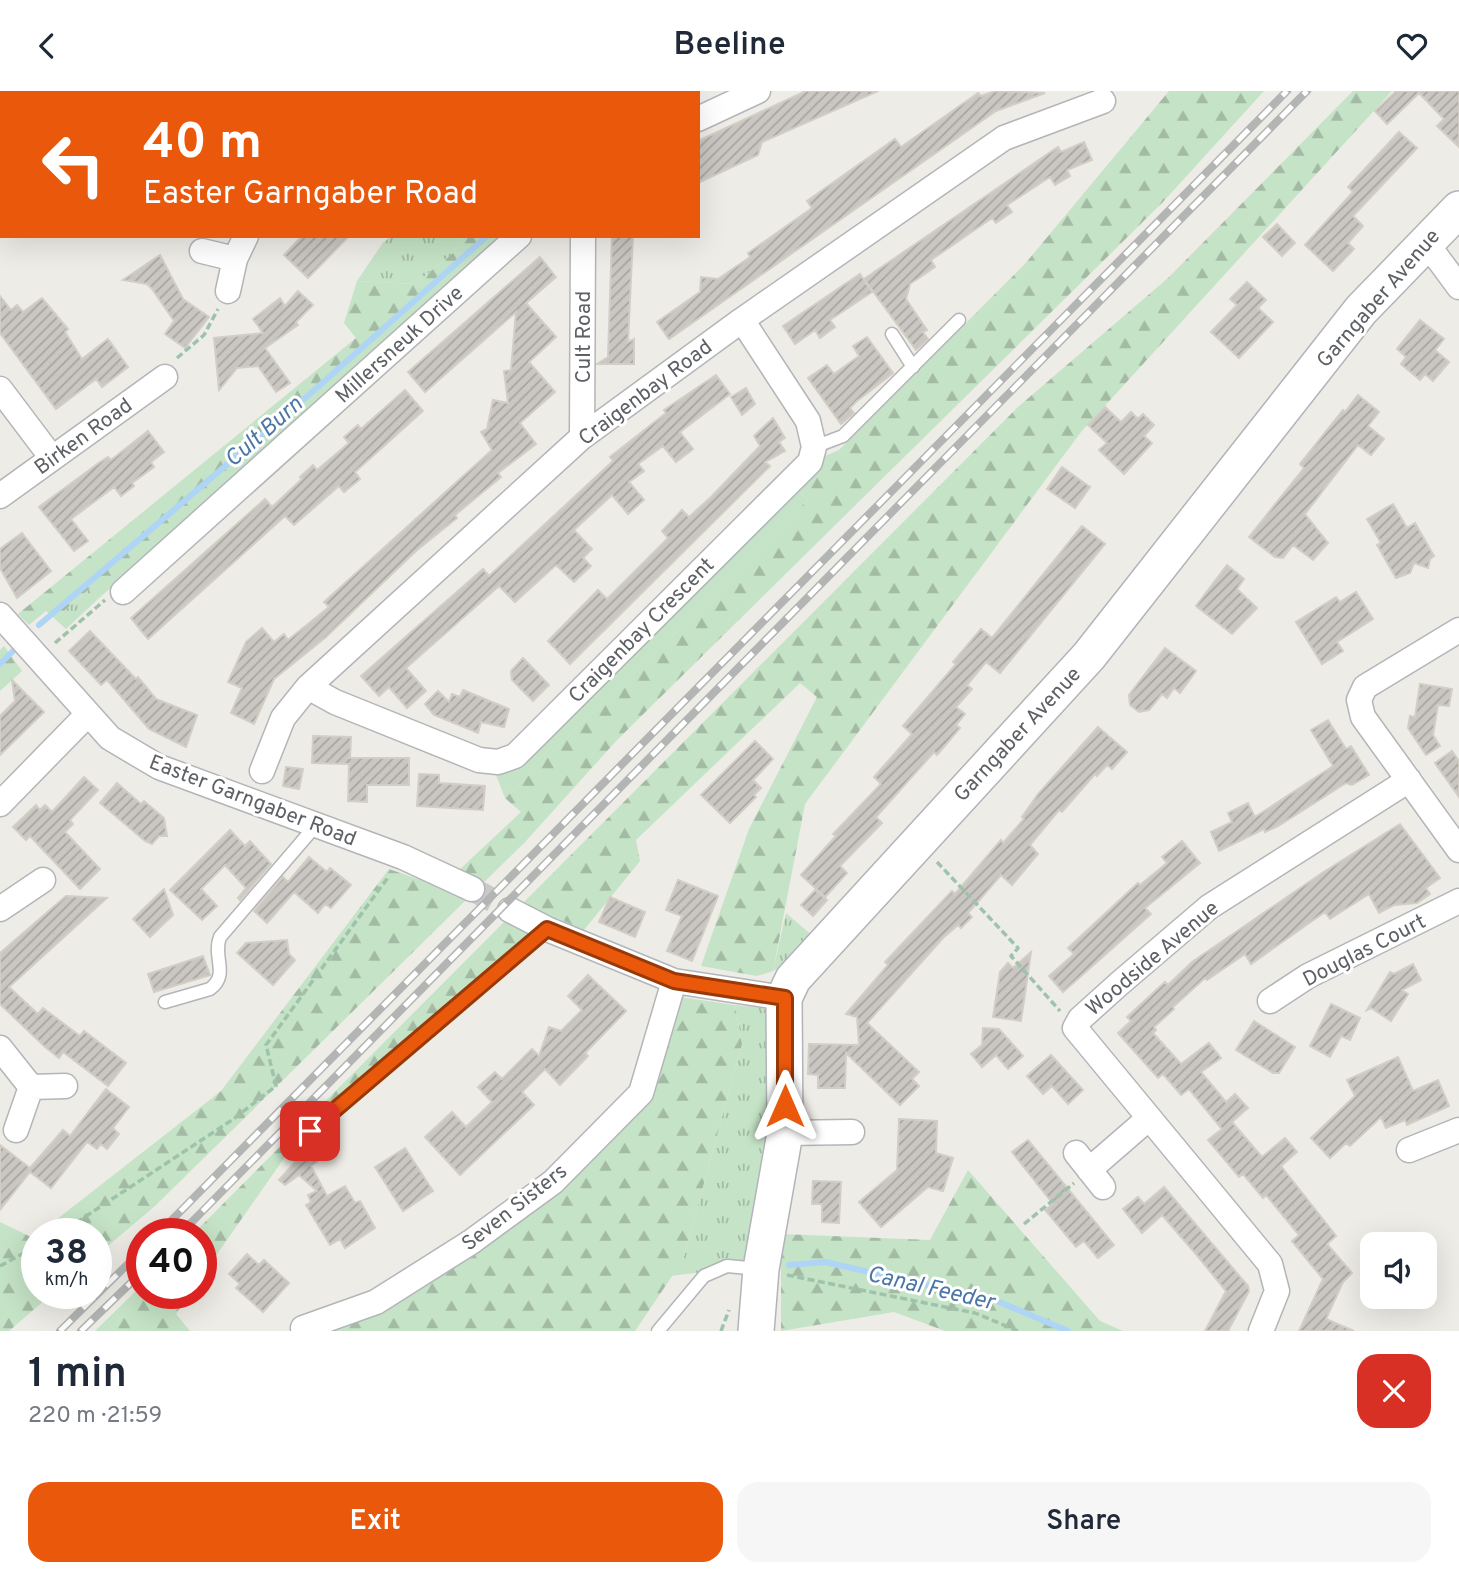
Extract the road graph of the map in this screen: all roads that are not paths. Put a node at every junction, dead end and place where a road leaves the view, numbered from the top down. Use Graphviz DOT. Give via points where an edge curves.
graph roads {
  1 [pos="758,91"];
  2 [pos="1103,101"];
  3 [pos="700,118"];
  4 [pos="1459,209"];
  5 [pos="245,238"];
  6 [pos="517,238"];
  7 [pos="583,238"];
  8 [pos="1425,241"];
  9 [pos="202,251"];
  10 [pos="234,260"];
  11 [pos="1459,287"];
  12 [pos="228,291"];
  13 [pos="742,320"];
  14 [pos="959,320"];
  15 [pos="892,334"];
  16 [pos="913,367"];
  17 [pos="165,377"];
  18 [pos="0,389"];
  19 [pos="582,437"];
  20 [pos="814,447"];
  21 [pos="52,458"];
  22 [pos="0,496"];
  23 [pos="123,592"];
  24 [pos="0,615"];
  25 [pos="1459,630"];
  26 [pos="308,687"];
  27 [pos="88,714"];
  28 [pos="262,771"];
  29 [pos="1409,780"];
  30 [pos="0,804"];
  31 [pos="317,824"];
  32 [pos="1459,850"];
  33 [pos="43,880"];
  34 [pos="472,889"];
  35 [pos="1459,901"];
  36 [pos="0,909"];
  37 [pos="510,910"];
  38 [pos="547,929"];
  39 [pos="674,981"];
  40 [pos="785,998"];
  41 [pos="1270,1001"];
  42 [pos="165,1002"];
  43 [pos="0,1048"];
  44 [pos="65,1086"];
  45 [pos="31,1087"];
  46 [pos="1149,1118"];
  47 [pos="16,1130"];
  48 [pos="310,1131"];
  49 [pos="1459,1131"];
  50 [pos="785,1133"];
  51 [pos="855,1134"];
  52 [pos="1409,1150"];
  53 [pos="1089,1170"];
  54 [pos="761,1269"];
  55 [pos="303,1328"];
  56 [pos="658,1331"];
  57 [pos="756,1331"];
  58 [pos="1261,1331"];
  1 -- 3 [label="street"];
  2 -- 13 [label="street, Craigenbay Road" via="1004,138"];
  4 -- 8 [label="street, Garngaber Avenue"];
  5 -- 10 [label="street"];
  6 -- 23 [label="street, Millersneuk Drive"];
  7 -- 19 [label="street, Cult Road"];
  8 -- 11 [label="street"];
  8 -- 40 [label="street, Garngaber Avenue" via="1361,310 1089,656 793,979"];
  9 -- 10 [label="street"];
  10 -- 12 [label="street"];
  13 -- 19 [label="street, Craigenbay Road"];
  13 -- 20 [label="street" via="808,421"];
  14 -- 16 [label="lane"];
  15 -- 16 [label="lane"];
  16 -- 20 [label="lane" via="843,436"];
  17 -- 21 [label="street, Birken Road"];
  18 -- 21 [label="street"];
  19 -- 26 [label="street, Craigenbay Road"];
  20 -- 26 [label="street, Craigenbay Crescent" via="810,462 515,756 498,762 479,761"];
  21 -- 22 [label="street, Birken Road"];
  24 -- 27 [label="street, Easter Garngaber Road"];
  25 -- 29 [label="street" via="1365,687 1359,700 1363,717"];
  26 -- 28 [label="street, Craigenbay Road" via="283,718"];
  27 -- 30 [label="street"];
  27 -- 31 [label="street, Easter Garngaber Road" via="110,738 159,767"];
  29 -- 32 [label="street"];
  29 -- 46 [label="street, Woodside Avenue" via="1209,907 1080,1019 1075,1028"];
  31 -- 34 [label="street, Easter Garngaber Road"];
  31 -- 42 [label="lane" via="220,937 217,949 222,969 216,985"];
  33 -- 36 [label="street"];
  35 -- 41 [label="street, Douglas Court" via="1308,976"];
  37 -- 38 [label="street"];
  38 -- 39 [label="street"];
  38 -- 48 [label="lane"];
  39 -- 40 [label="street"];
  39 -- 55 [label="street, Seven Sisters" via="641,1093 553,1182 471,1242 376,1301"];
  40 -- 50 [label="street"];
  43 -- 45 [label="street"];
  44 -- 45 [label="street"];
  45 -- 47 [label="street"];
  46 -- 53 [label="street"];
  46 -- 58 [label="street, Woodside Avenue" via="1270,1264 1277,1291"];
  49 -- 52 [label="street"];
  50 -- 51 [label="street"];
  50 -- 54 [label="street"];
  54 -- 56 [label="lane" via="727,1266 704,1276"];
  54 -- 57 [label="street"];
}
